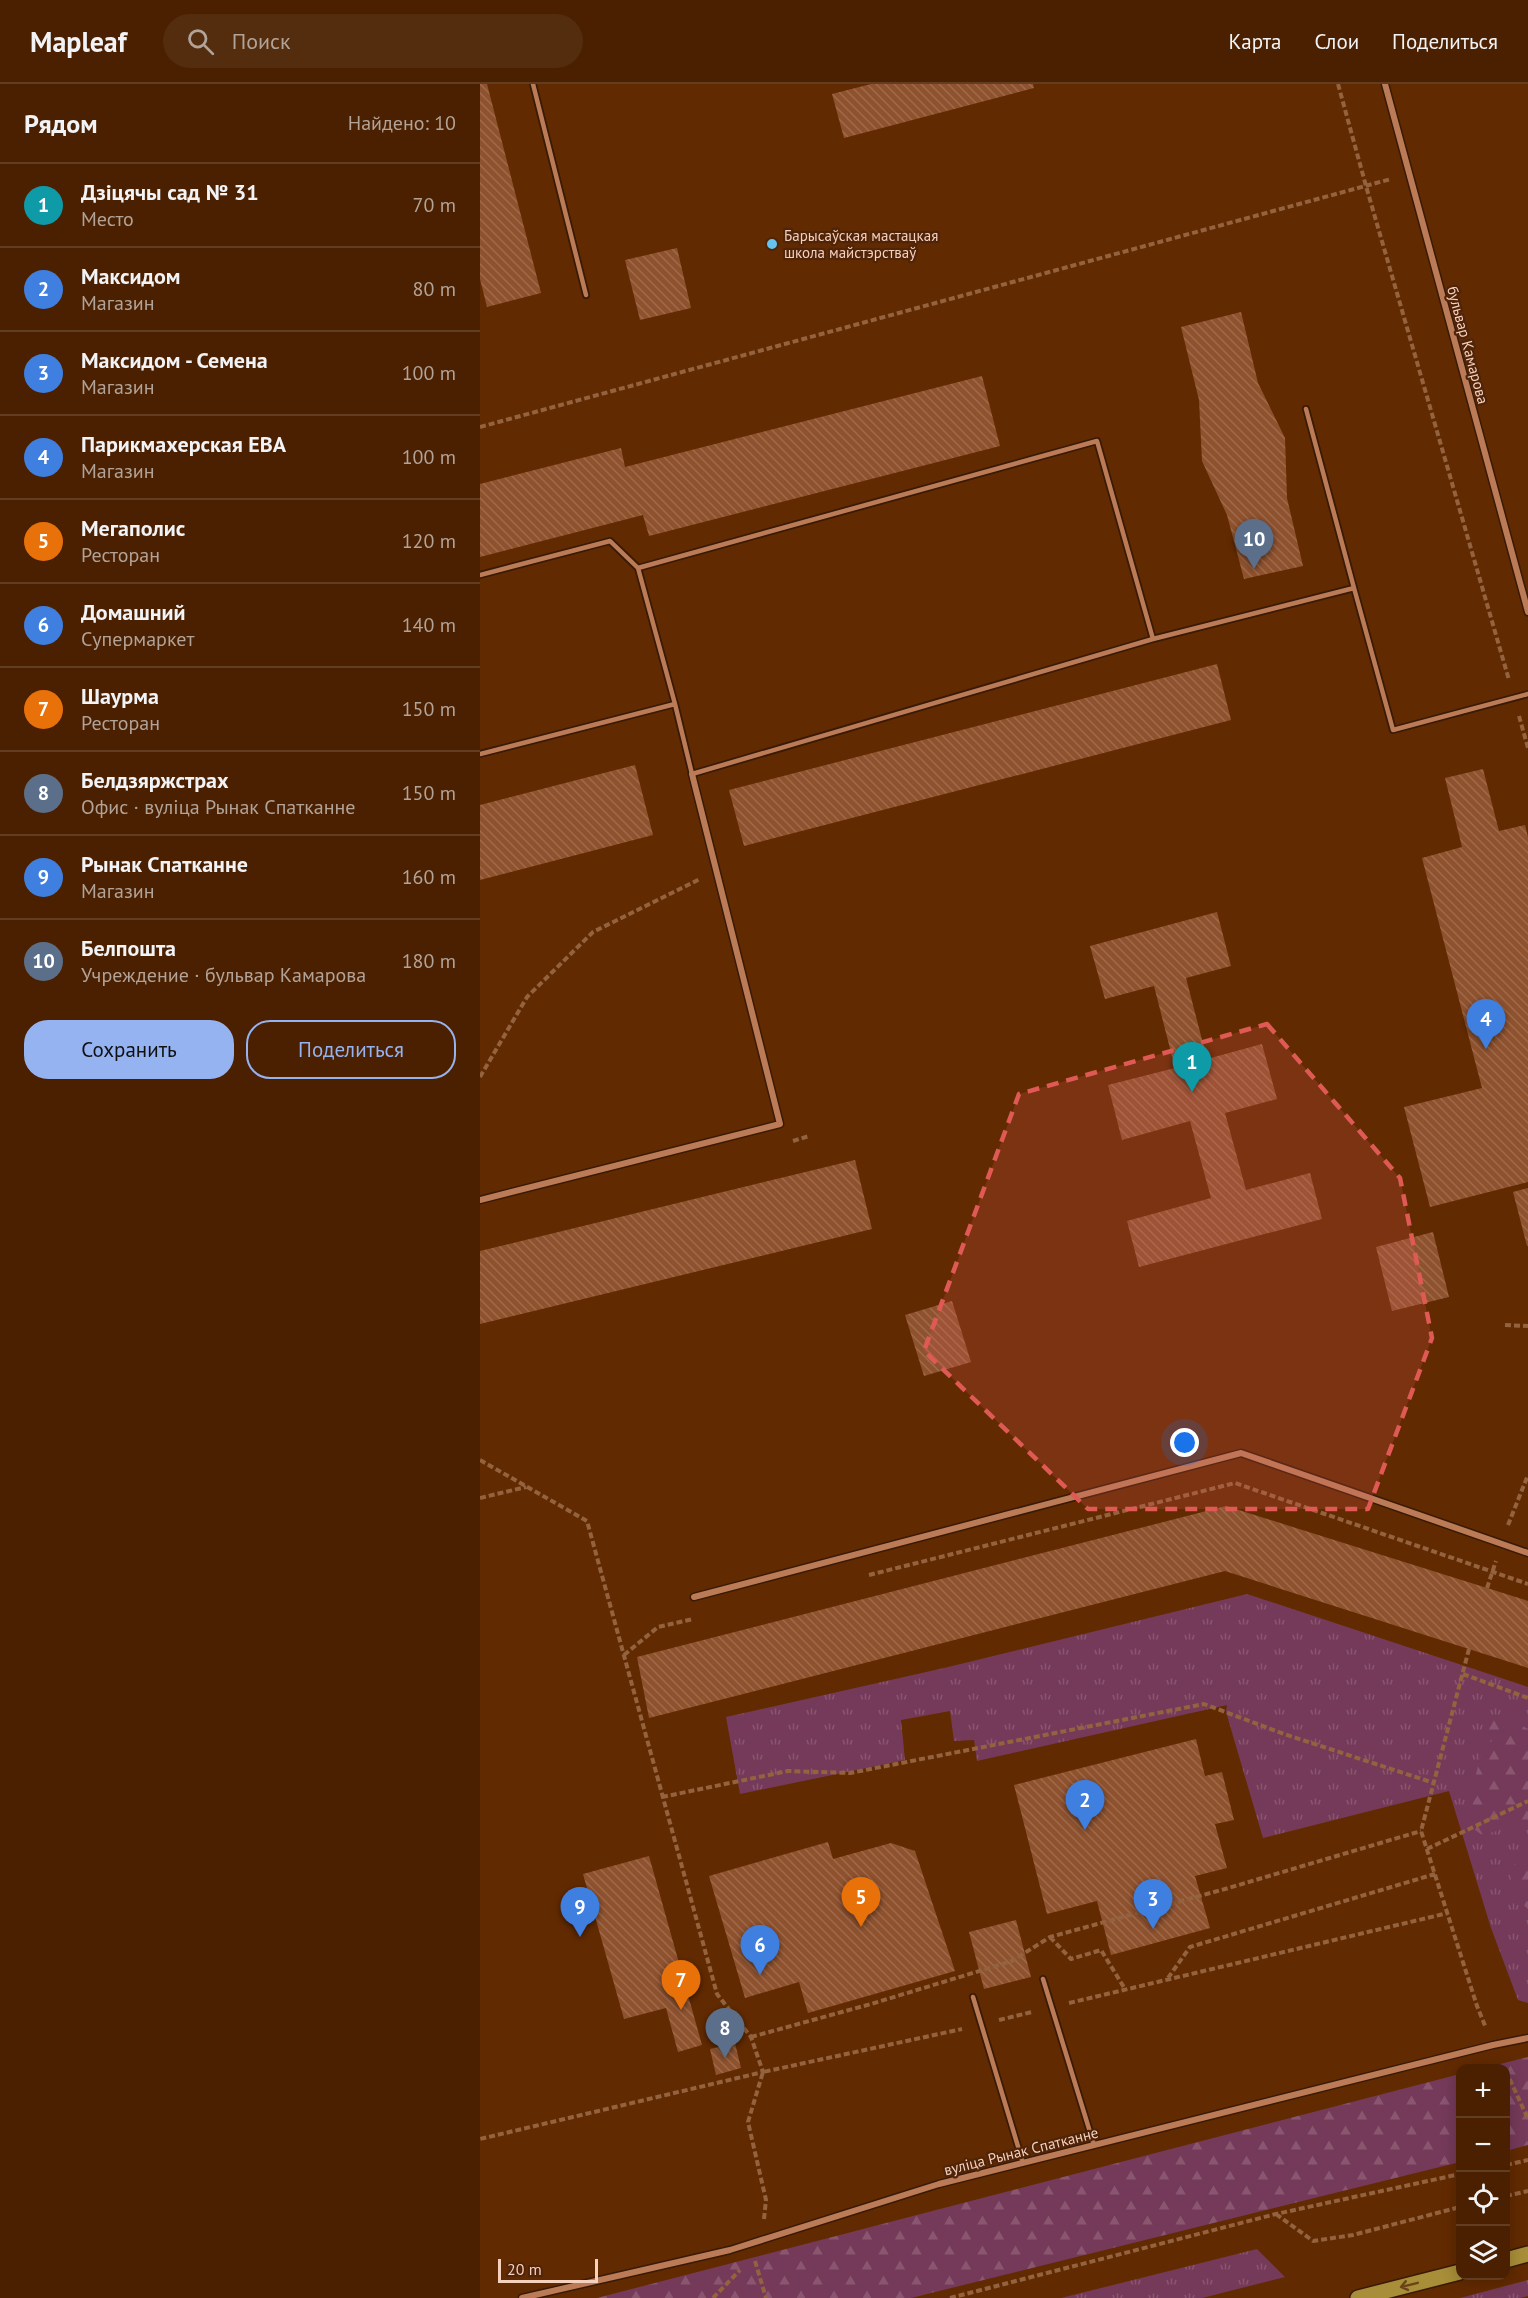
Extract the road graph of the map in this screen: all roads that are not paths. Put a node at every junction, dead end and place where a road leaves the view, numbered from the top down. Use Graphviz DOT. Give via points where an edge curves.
graph roads {
  1 [pos="533,84"];
  2 [pos="1385,84"];
  3 [pos="586,295"];
  4 [pos="1306,409"];
  5 [pos="638,568"];
  6 [pos="480,575"];
  7 [pos="1354,588"];
  8 [pos="1528,612"];
  9 [pos="1153,639"];
  10 [pos="1528,694"];
  11 [pos="675,704"];
  12 [pos="480,754"];
  13 [pos="692,774"];
  14 [pos="480,1200"];
  15 [pos="1528,1553"];
  16 [pos="694,1597"];
  17 [pos="1043,1979"];
  18 [pos="973,1997"];
  19 [pos="1528,2038"];
  20 [pos="1094,2145"];
  21 [pos="1023,2163"];
  22 [pos="1528,2254"];
  23 [pos="1510,2259"];
  24 [pos="1456,2273"];
  25 [pos="522,2298"];
  26 [pos="1358,2298"];
  1 -- 3 [label="lane"];
  2 -- 8 [label="street, бульвар Камарова"];
  4 -- 7 [label="lane"];
  5 -- 6 [label="lane" via="610,540"];
  5 -- 9 [label="lane" via="1097,441"];
  5 -- 11 [label="lane"];
  7 -- 9 [label="lane"];
  7 -- 10 [label="lane" via="1393,730"];
  9 -- 13 [label="lane"];
  11 -- 12 [label="lane"];
  11 -- 13 [label="lane"];
  13 -- 14 [label="street" via="780,1124"];
  15 -- 16 [label="street" via="1241,1453"];
  17 -- 20 [label="lane"];
  18 -- 21 [label="lane"];
  19 -- 20 [label="street, вуліца Рынак Спатканне"];
  20 -- 21 [label="street, вуліца Рынак Спатканне"];
  21 -- 25 [label="street, вуліца Рынак Спатканне" via="939,2184 761,2241"];
  22 -- 23 [label="main road"];
  24 -- 26 [label="main road, one-way"];
}
